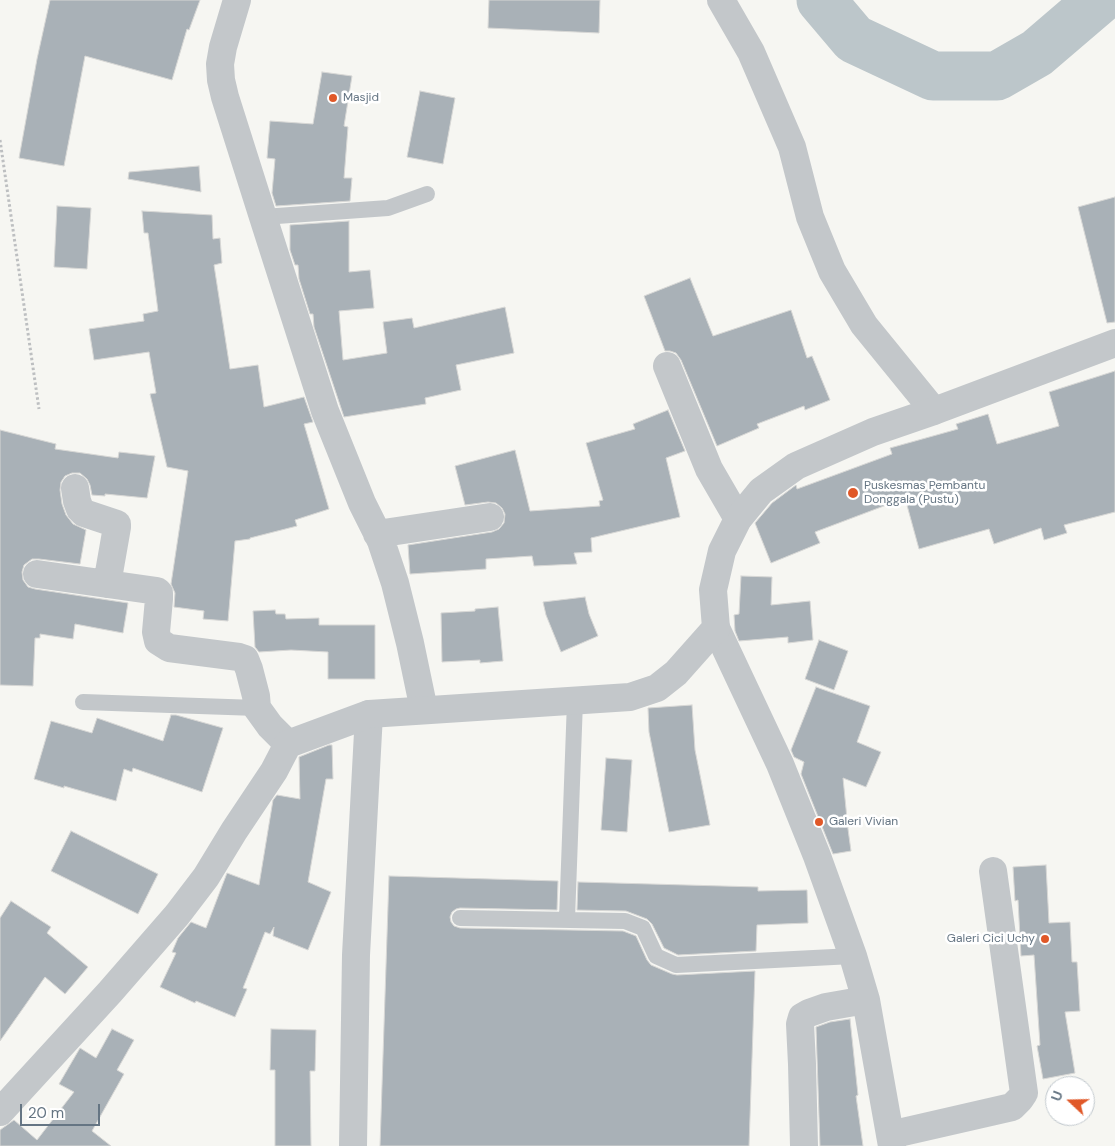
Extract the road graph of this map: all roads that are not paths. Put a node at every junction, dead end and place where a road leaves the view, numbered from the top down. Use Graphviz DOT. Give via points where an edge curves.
graph roads {
  1 [pos="237,0"];
  2 [pos="722,0"];
  3 [pos="427,194"];
  4 [pos="262,218"];
  5 [pos="1115,343"];
  6 [pos="667,366"];
  7 [pos="934,411"];
  8 [pos="75,488"];
  9 [pos="490,517"];
  10 [pos="738,519"];
  11 [pos="378,534"];
  12 [pos="38,574"];
  13 [pos="107,584"];
  14 [pos="716,628"];
  15 [pos="575,701"];
  16 [pos="83,702"];
  17 [pos="257,708"];
  18 [pos="424,710"];
  19 [pos="369,714"];
  20 [pos="288,744"];
  21 [pos="992,872"];
  22 [pos="460,918"];
  23 [pos="567,920"];
  24 [pos="853,956"];
  25 [pos="866,1000"];
  26 [pos="0,1112"];
  27 [pos="891,1141"];
  28 [pos="354,1146"];
  29 [pos="804,1146"];
  1 -- 4 [label="street" via="223,47 221,80"];
  2 -- 7 [label="street" via="751,52 792,147 810,217 832,271 864,325"];
  3 -- 4 [label="lane" via="388,208"];
  4 -- 11 [label="street" via="325,411"];
  5 -- 7 [label="street"];
  6 -- 10 [label="street" via="709,469"];
  7 -- 10 [label="street" via="873,432 796,466 761,491"];
  8 -- 13 [label="street" via="76,501 84,513 117,524"];
  9 -- 11 [label="street"];
  10 -- 14 [label="street" via="722,551 713,590"];
  11 -- 18 [label="street" via="396,583"];
  12 -- 13 [label="street"];
  13 -- 17 [label="street" via="158,592 156,632 158,641 165,646 245,659"];
  14 -- 15 [label="street" via="676,673 658,688 630,697"];
  14 -- 24 [label="street" via="780,764"];
  15 -- 18 [label="street"];
  15 -- 23 [label="lane"];
  16 -- 17 [label="lane"];
  17 -- 20 [label="street"];
  18 -- 19 [label="street"];
  19 -- 20 [label="street"];
  19 -- 28 [label="street" via="356,955"];
  20 -- 26 [label="street" via="206,877 177,915"];
  21 -- 27 [label="street" via="1024,1093 1012,1107"];
  22 -- 23 [label="lane"];
  23 -- 24 [label="lane" via="625,921 643,928 656,956 676,965"];
  24 -- 25 [label="street"];
  25 -- 27 [label="street"];
  25 -- 29 [label="street" via="826,1007 802,1017"];
}
